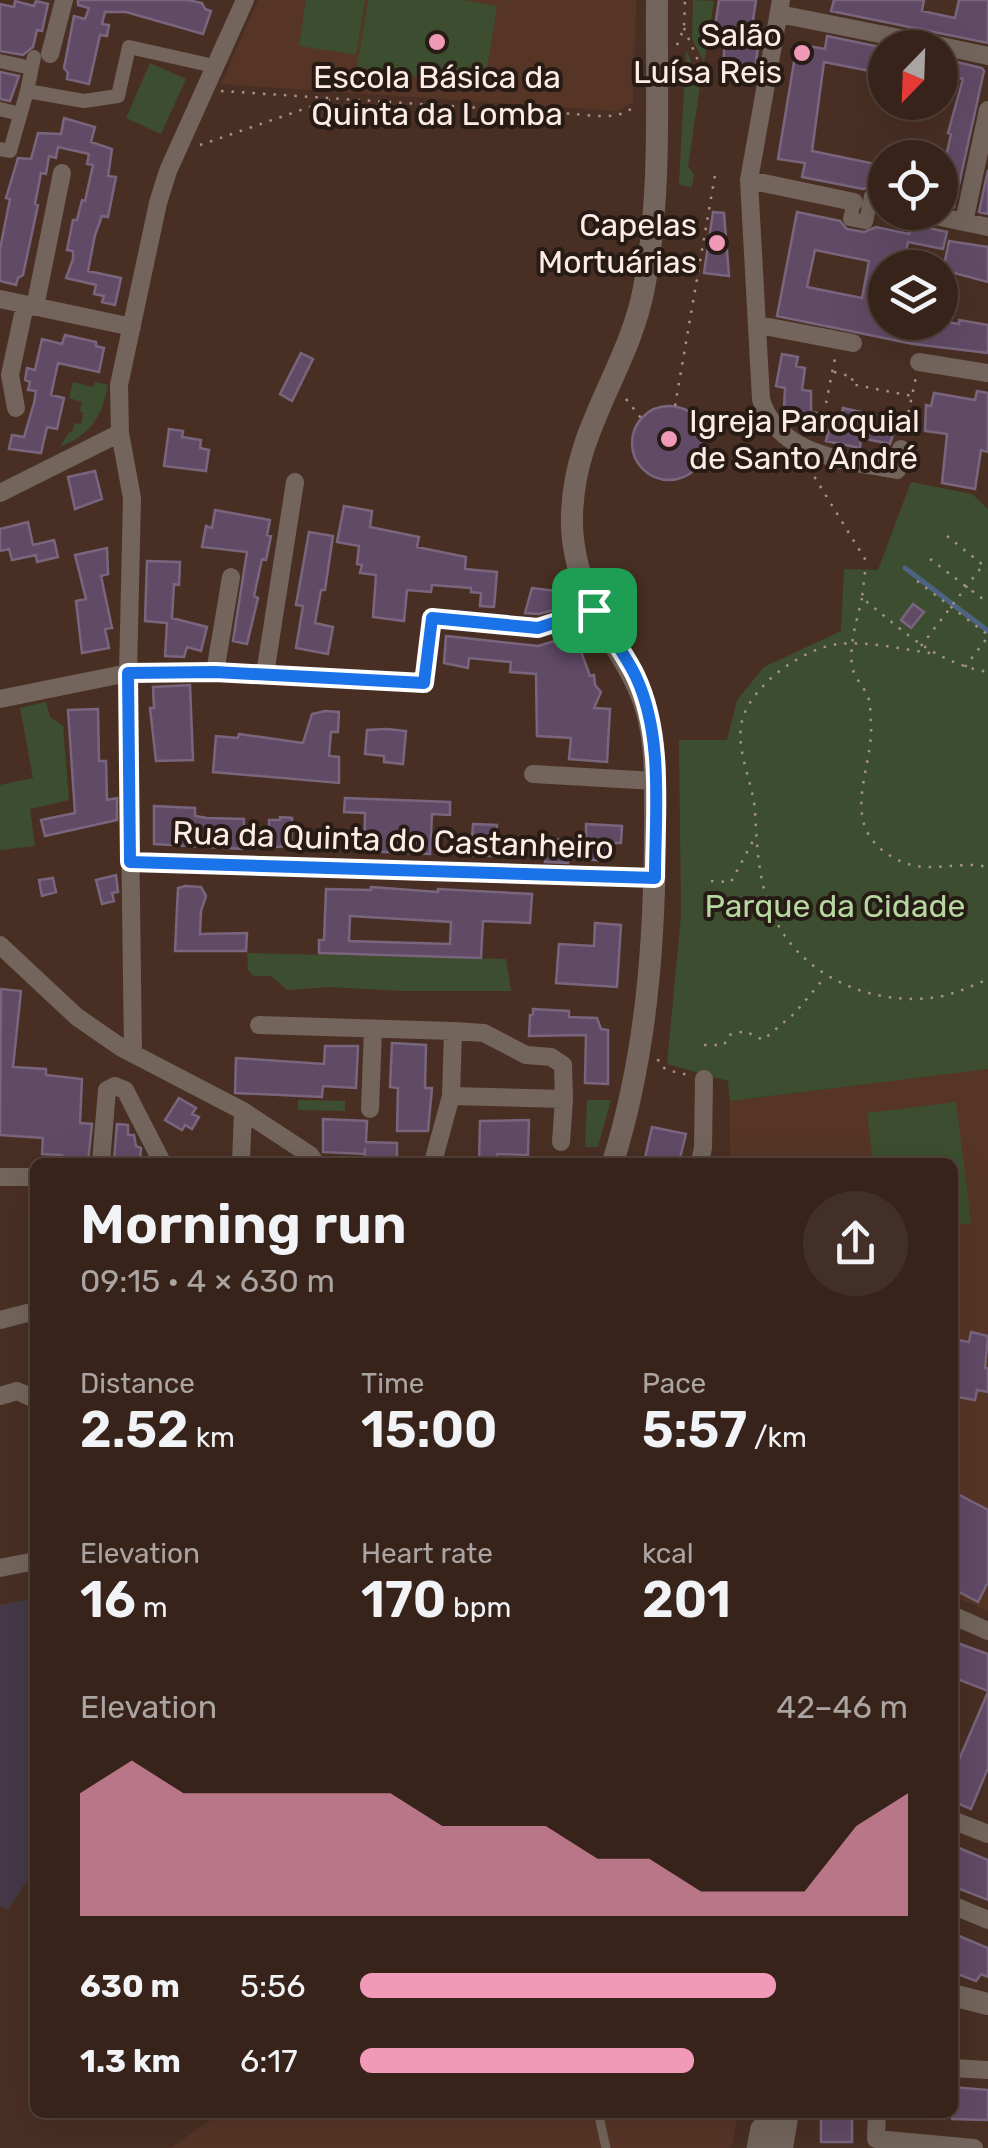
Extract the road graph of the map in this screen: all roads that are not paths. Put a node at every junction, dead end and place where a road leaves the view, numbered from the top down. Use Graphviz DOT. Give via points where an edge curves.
graph roads {
  1 [pos="64,0"];
  2 [pos="245,0"];
  3 [pos="658,0"];
  4 [pos="780,7"];
  5 [pos="988,56"];
  6 [pos="38,60"];
  7 [pos="0,62"];
  8 [pos="206,73"];
  9 [pos="26,91"];
  10 [pos="0,109"];
  11 [pos="988,110"];
  12 [pos="20,114"];
  13 [pos="0,149"];
  14 [pos="62,173"];
  15 [pos="748,180"];
  16 [pos="862,199"];
  17 [pos="958,221"];
  18 [pos="964,222"];
  19 [pos="988,228"];
  20 [pos="0,299"];
  21 [pos="30,306"];
  22 [pos="759,325"];
  23 [pos="132,327"];
  24 [pos="846,342"];
  25 [pos="919,362"];
  26 [pos="988,374"];
  27 [pos="119,385"];
  28 [pos="16,408"];
  29 [pos="120,433"];
  30 [pos="96,444"];
  31 [pos="900,449"];
  32 [pos="295,482"];
  33 [pos="0,494"];
  34 [pos="231,577"];
  35 [pos="594,610"];
  36 [pos="432,618"];
  37 [pos="215,672"];
  38 [pos="128,673"];
  39 [pos="265,674"];
  40 [pos="424,683"];
  41 [pos="0,699"];
  42 [pos="533,774"];
  43 [pos="655,781"];
  44 [pos="130,862"];
  45 [pos="655,878"];
  46 [pos="0,945"];
  47 [pos="258,1025"];
  48 [pos="373,1028"];
  49 [pos="452,1031"];
  50 [pos="134,1054"];
  51 [pos="704,1079"];
  52 [pos="450,1096"];
  53 [pos="564,1100"];
  54 [pos="370,1109"];
  55 [pos="243,1110"];
  56 [pos="562,1142"];
  57 [pos="101,1158"];
  58 [pos="160,1158"];
  59 [pos="241,1158"];
  60 [pos="312,1158"];
  61 [pos="434,1158"];
  62 [pos="614,1158"];
  63 [pos="700,1158"];
  64 [pos="0,1177"];
  65 [pos="30,1177"];
  66 [pos="30,1313"];
  67 [pos="0,1320"];
  68 [pos="0,1396"];
  69 [pos="30,1397"];
  70 [pos="30,1562"];
  71 [pos="0,1568"];
  72 [pos="958,1618"];
  73 [pos="988,1631"];
  74 [pos="958,1822"];
  75 [pos="988,1834"];
  76 [pos="958,1908"];
  77 [pos="988,1920"];
  78 [pos="958,1996"];
  79 [pos="988,2004"];
  80 [pos="958,2068"];
  81 [pos="988,2070"];
  82 [pos="762,2118"];
  83 [pos="766,2118"];
  84 [pos="787,2118"];
  85 [pos="878,2118"];
  86 [pos="600,2121"];
  87 [pos="606,2148"];
  88 [pos="750,2148"];
  89 [pos="763,2148"];
  90 [pos="782,2148"];
  91 [pos="974,2148"];
  1 -- 6 [label="street"];
  2 -- 8 [label="street"];
  3 -- 35 [label="street" via="656,153 644,287 616,374 582,444 572,494 575,548"];
  4 -- 5 [label="street"];
  4 -- 15 [label="street"];
  6 -- 7 [label="street"];
  6 -- 9 [label="street"];
  8 -- 9 [label="street" via="129,48 118,96 84,101"];
  8 -- 23 [label="street" via="158,203"];
  9 -- 12 [label="street"];
  10 -- 12 [label="street"];
  11 -- 18 [label="street"];
  12 -- 13 [label="street" via="10,152"];
  14 -- 21 [label="street"];
  15 -- 16 [label="street"];
  15 -- 22 [label="street"];
  17 -- 18 [label="street"];
  18 -- 19 [label="street"];
  20 -- 21 [label="street"];
  21 -- 23 [label="street"];
  21 -- 28 [label="street" via="10,375"];
  22 -- 24 [label="street"];
  22 -- 31 [label="street" via="761,399 778,432 796,445 897,470"];
  23 -- 27 [label="street"];
  25 -- 26 [label="street"];
  27 -- 29 [label="street"];
  27 -- 30 [label="street"];
  29 -- 30 [label="street"];
  29 -- 38 [label="street" via="132,498"];
  30 -- 33 [label="street"];
  32 -- 39 [label="street"];
  34 -- 37 [label="street"];
  35 -- 36 [label="street" via="538,628"];
  35 -- 43 [label="street" via="636,677"];
  37 -- 38 [label="street"];
  37 -- 39 [label="street"];
  38 -- 41 [label="street"];
  38 -- 44 [label="street"];
  39 -- 40 [label="street"];
  42 -- 43 [label="street"];
  43 -- 45 [label="street"];
  44 -- 45 [label="street, Rua da Quinta do Castanheiro"];
  44 -- 50 [label="street"];
  45 -- 62 [label="street" via="651,976"];
  46 -- 50 [label="street" via="77,1018"];
  47 -- 48 [label="street"];
  48 -- 49 [label="street"];
  48 -- 54 [label="street"];
  49 -- 52 [label="street"];
  49 -- 53 [label="street" via="484,1034 526,1055 551,1056 563,1065"];
  50 -- 55 [label="street"];
  51 -- 63 [label="street"];
  52 -- 53 [label="street"];
  52 -- 61 [label="street"];
  53 -- 56 [label="street"];
  55 -- 59 [label="street"];
  55 -- 60 [label="street"];
  57 -- 58 [label="street" via="106,1090 115,1086 124,1090"];
  64 -- 65 [label="street"];
  66 -- 67 [label="street"];
  68 -- 69 [label="street" via="18,1391"];
  70 -- 71 [label="street"];
  72 -- 73 [label="street"];
  74 -- 75 [label="street"];
  76 -- 77 [label="street"];
  78 -- 79 [label="street"];
  80 -- 81 [label="street"];
  82 -- 88 [label="lane"];
  83 -- 89 [label="street"];
  84 -- 90 [label="street"];
  85 -- 91 [label="street" via="876,2139"];
  86 -- 87 [label="lane"];
}
